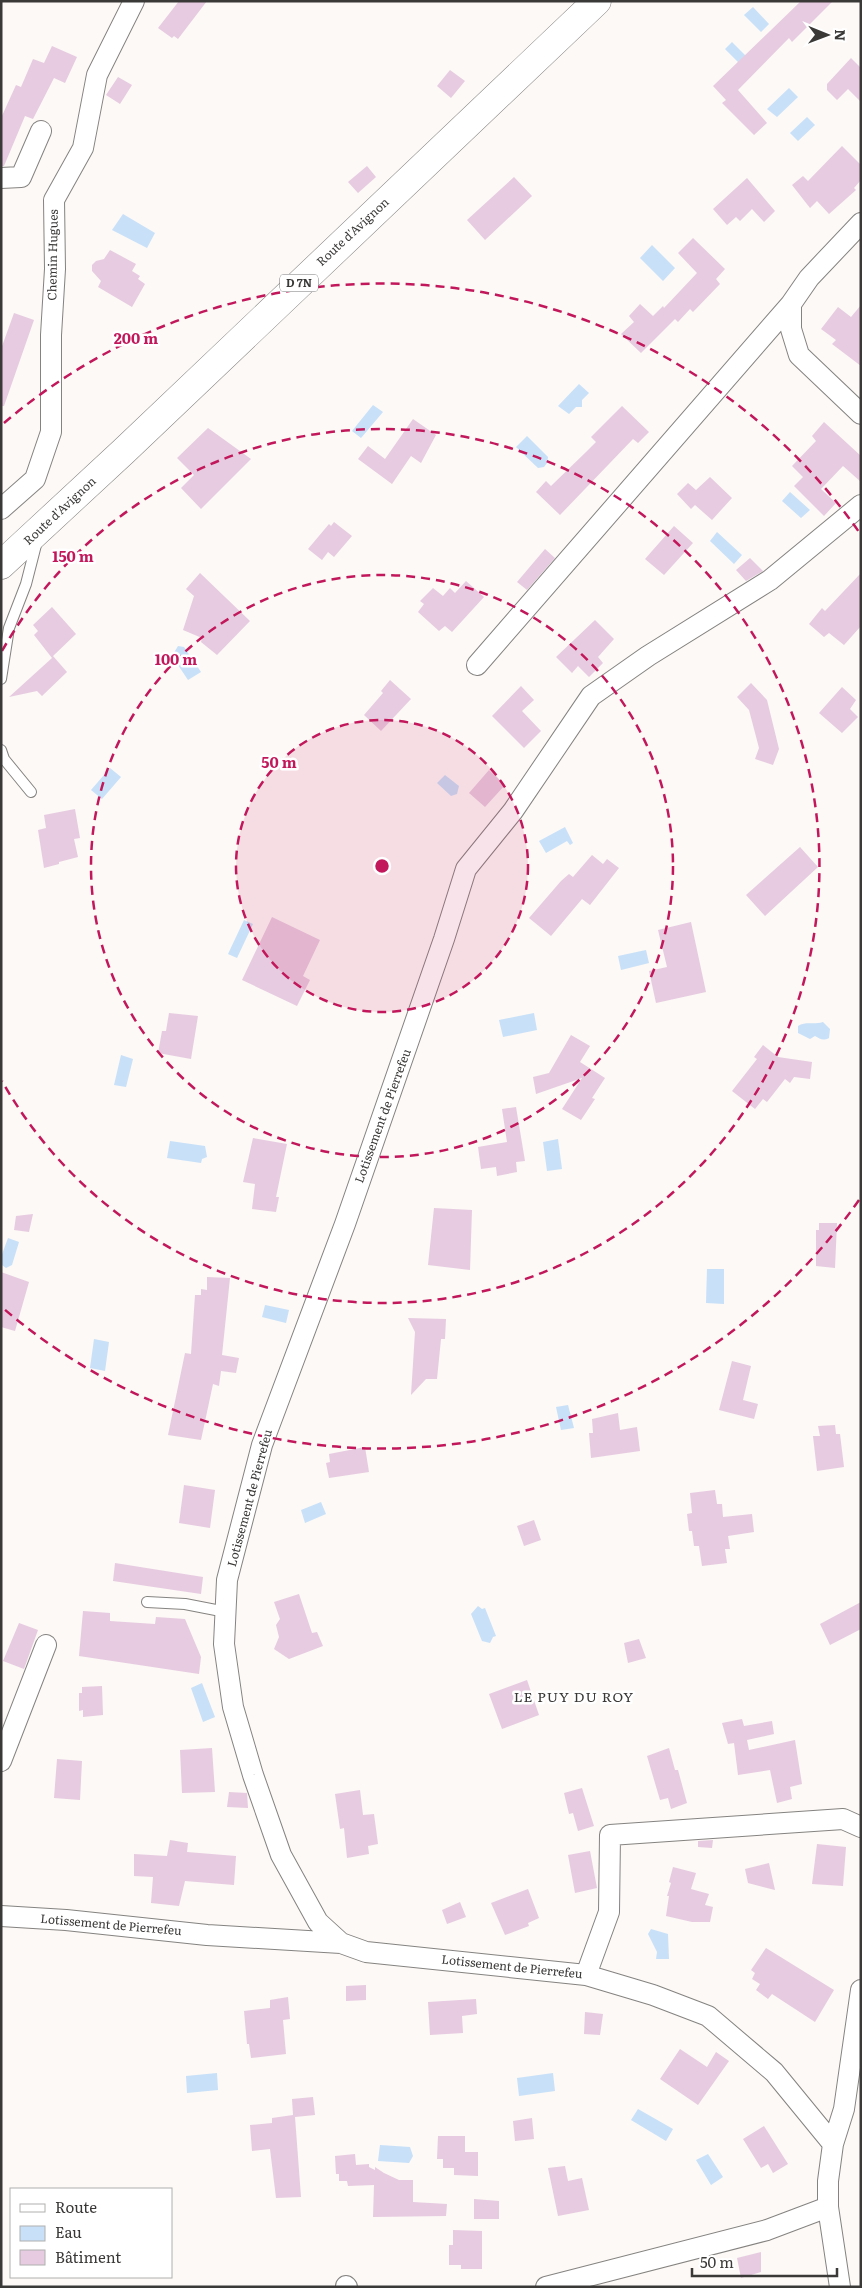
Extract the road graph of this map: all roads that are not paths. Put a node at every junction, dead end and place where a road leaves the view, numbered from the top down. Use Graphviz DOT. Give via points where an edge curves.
graph roads {
  1 [pos="134,1"];
  2 [pos="597,1"];
  3 [pos="40,131"];
  4 [pos="1,178"];
  5 [pos="861,223"];
  6 [pos="791,304"];
  7 [pos="861,414"];
  8 [pos="861,505"];
  9 [pos="1,509"];
  10 [pos="39,530"];
  11 [pos="1,566"];
  12 [pos="476,666"];
  13 [pos="1,679"];
  14 [pos="1,750"];
  15 [pos="31,792"];
  16 [pos="147,1602"];
  17 [pos="226,1612"];
  18 [pos="46,1645"];
  19 [pos="1,1761"];
  20 [pos="861,1827"];
  21 [pos="1,1916"];
  22 [pos="341,1943"];
  23 [pos="586,1975"];
  24 [pos="861,1990"];
  25 [pos="852,2109"];
  26 [pos="833,2144"];
  27 [pos="828,2207"];
  28 [pos="546,2287"];
  29 [pos="840,2287"];
  1 -- 9 [label="street, Chemin Hugues" via="98,75 83,148 54,200 51,432 35,480"];
  2 -- 10 [label="main road, Route d'Avignon / D 7N"];
  3 -- 4 [label="street" via="21,177"];
  5 -- 6 [label="street" via="809,278"];
  6 -- 7 [label="street" via="791,329 799,355"];
  6 -- 12 [label="street"];
  8 -- 17 [label="street, Lotissement de Pierrefeu" via="770,580 648,656 591,696 513,811 466,870 345,1224 262,1445 227,1580"];
  10 -- 11 [label="main road, Route d'Avignon / D 7N"];
  10 -- 13 [label="lane" via="26,584 9,628"];
  14 -- 15 [label="lane" via="4,759"];
  16 -- 17 [label="lane" via="185,1604"];
  17 -- 22 [label="street, Lotissement de Pierrefeu" via="224,1644 233,1707 281,1855 318,1922"];
  18 -- 19 [label="street"];
  20 -- 23 [label="street" via="843,1819 610,1835 609,1912"];
  21 -- 22 [label="street, Lotissement de Pierrefeu" via="207,1935"];
  22 -- 23 [label="street, Lotissement de Pierrefeu" via="366,1952"];
  23 -- 26 [label="street, Lotissement de Pierrefeu" via="708,2016 774,2072"];
  24 -- 25 [label="street"];
  25 -- 26 [label="street"];
  26 -- 27 [label="street"];
  27 -- 28 [label="street" via="767,2230"];
  27 -- 29 [label="street"];
}
